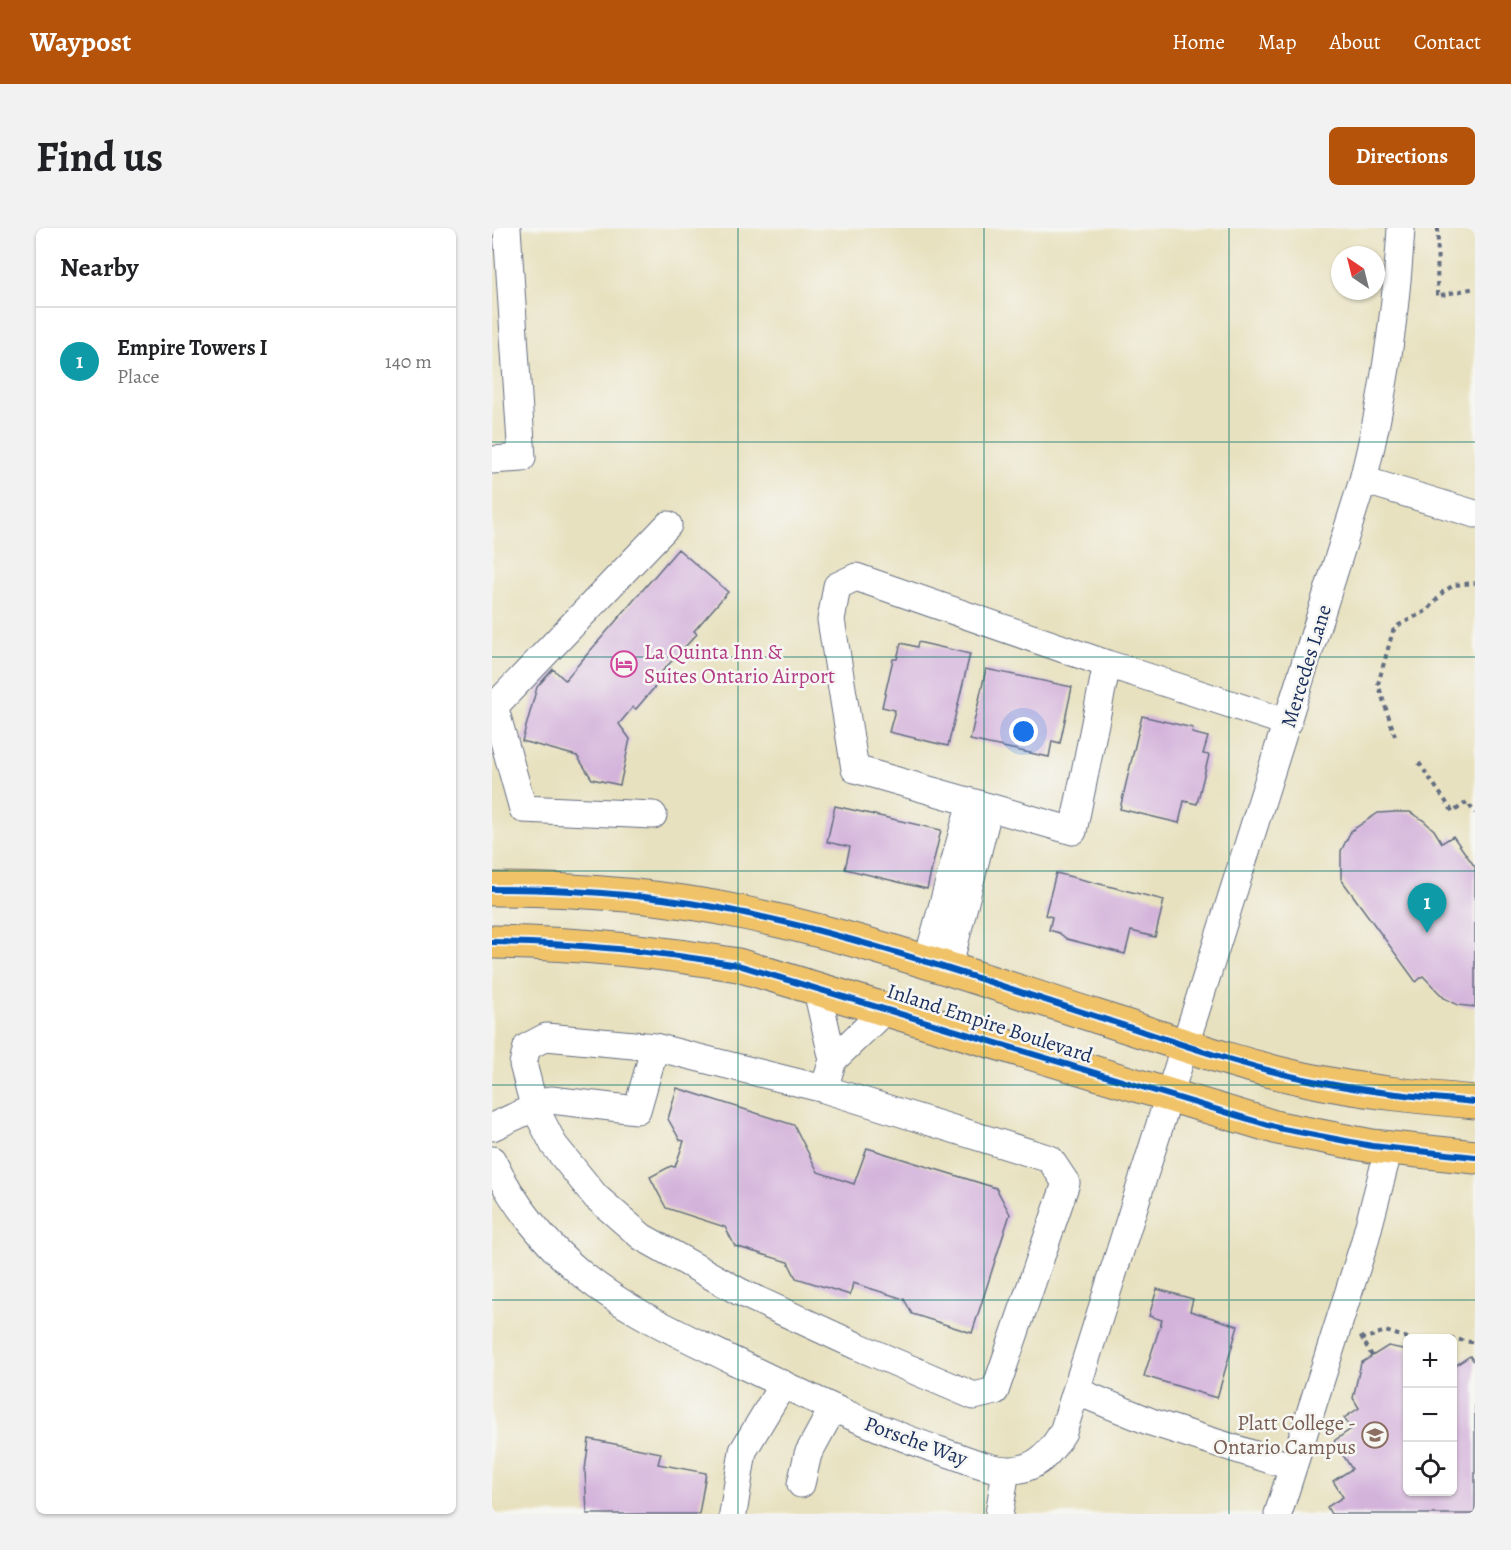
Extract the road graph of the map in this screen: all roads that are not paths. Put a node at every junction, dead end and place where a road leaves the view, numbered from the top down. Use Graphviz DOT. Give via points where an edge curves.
graph roads {
  1 [pos="507,228"];
  2 [pos="1401,228"];
  3 [pos="492,460"];
  4 [pos="1364,480"];
  5 [pos="1475,514"];
  6 [pos="668,525"];
  7 [pos="1107,664"];
  8 [pos="493,709"];
  9 [pos="1288,723"];
  10 [pos="980,804"];
  11 [pos="652,815"];
  12 [pos="492,889"];
  13 [pos="492,942"];
  14 [pos="937,966"];
  15 [pos="816,986"];
  16 [pos="887,1008"];
  17 [pos="1185,1046"];
  18 [pos="655,1047"];
  19 [pos="833,1060"];
  20 [pos="824,1089"];
  21 [pos="1169,1096"];
  22 [pos="1475,1102"];
  23 [pos="534,1107"];
  24 [pos="492,1127"];
  25 [pos="1389,1148"];
  26 [pos="1475,1156"];
  27 [pos="492,1160"];
  28 [pos="783,1384"];
  29 [pos="1076,1391"];
  30 [pos="833,1408"];
  31 [pos="1293,1467"];
  32 [pos="1006,1470"];
  33 [pos="801,1484"];
  34 [pos="733,1514"];
  35 [pos="999,1514"];
  36 [pos="1278,1514"];
  1 -- 3 [label="street" via="522,458"];
  2 -- 4 [label="street, Mercedes Lane" via="1397,299 1382,404"];
  4 -- 5 [label="street"];
  4 -- 9 [label="street, Mercedes Lane"];
  6 -- 8 [label="street"];
  7 -- 9 [label="street"];
  7 -- 10 [label="street" via="1073,831"];
  7 -- 10 [label="street" via="856,577 837,586 831,620 855,769"];
  8 -- 11 [label="street" via="523,809"];
  9 -- 17 [label="street, Mercedes Lane"];
  10 -- 14 [label="street"];
  12 -- 14 [label="main road, Inland Empire Boulevard" via="561,889 744,913"];
  13 -- 15 [label="main road, Inland Empire Boulevard" via="590,945 669,953 738,965"];
  14 -- 17 [label="main road, Inland Empire Boulevard"];
  15 -- 16 [label="main road, Inland Empire Boulevard"];
  15 -- 19 [label="street"];
  16 -- 19 [label="street"];
  16 -- 21 [label="main road, Inland Empire Boulevard"];
  17 -- 21 [label="street, Mercedes Lane"];
  17 -- 22 [label="main road, Inland Empire Boulevard" via="1312,1081"];
  18 -- 20 [label="street"];
  18 -- 23 [label="street" via="637,1110 551,1100"];
  18 -- 23 [label="street" via="546,1037 527,1047 523,1064"];
  19 -- 20 [label="street"];
  20 -- 23 [label="street" via="1050,1159 1066,1183 995,1391 974,1396 857,1346 740,1292 642,1236 596,1197 554,1145"];
  21 -- 25 [label="main road, Inland Empire Boulevard" via="1278,1128"];
  21 -- 29 [label="street, Porsche Way"];
  23 -- 24 [label="street"];
  25 -- 26 [label="main road, Inland Empire Boulevard"];
  25 -- 31 [label="street" via="1364,1244"];
  27 -- 28 [label="street, Porsche Way" via="516,1201 547,1241 584,1276 632,1311"];
  28 -- 30 [label="street, Porsche Way"];
  28 -- 34 [label="street" via="743,1451"];
  29 -- 31 [label="street" via="1151,1422"];
  29 -- 32 [label="street, Porsche Way" via="1063,1432 1051,1453 1032,1466"];
  30 -- 32 [label="street, Porsche Way" via="904,1439"];
  30 -- 33 [label="street" via="808,1454"];
  31 -- 36 [label="street"];
  32 -- 35 [label="street"];
}
